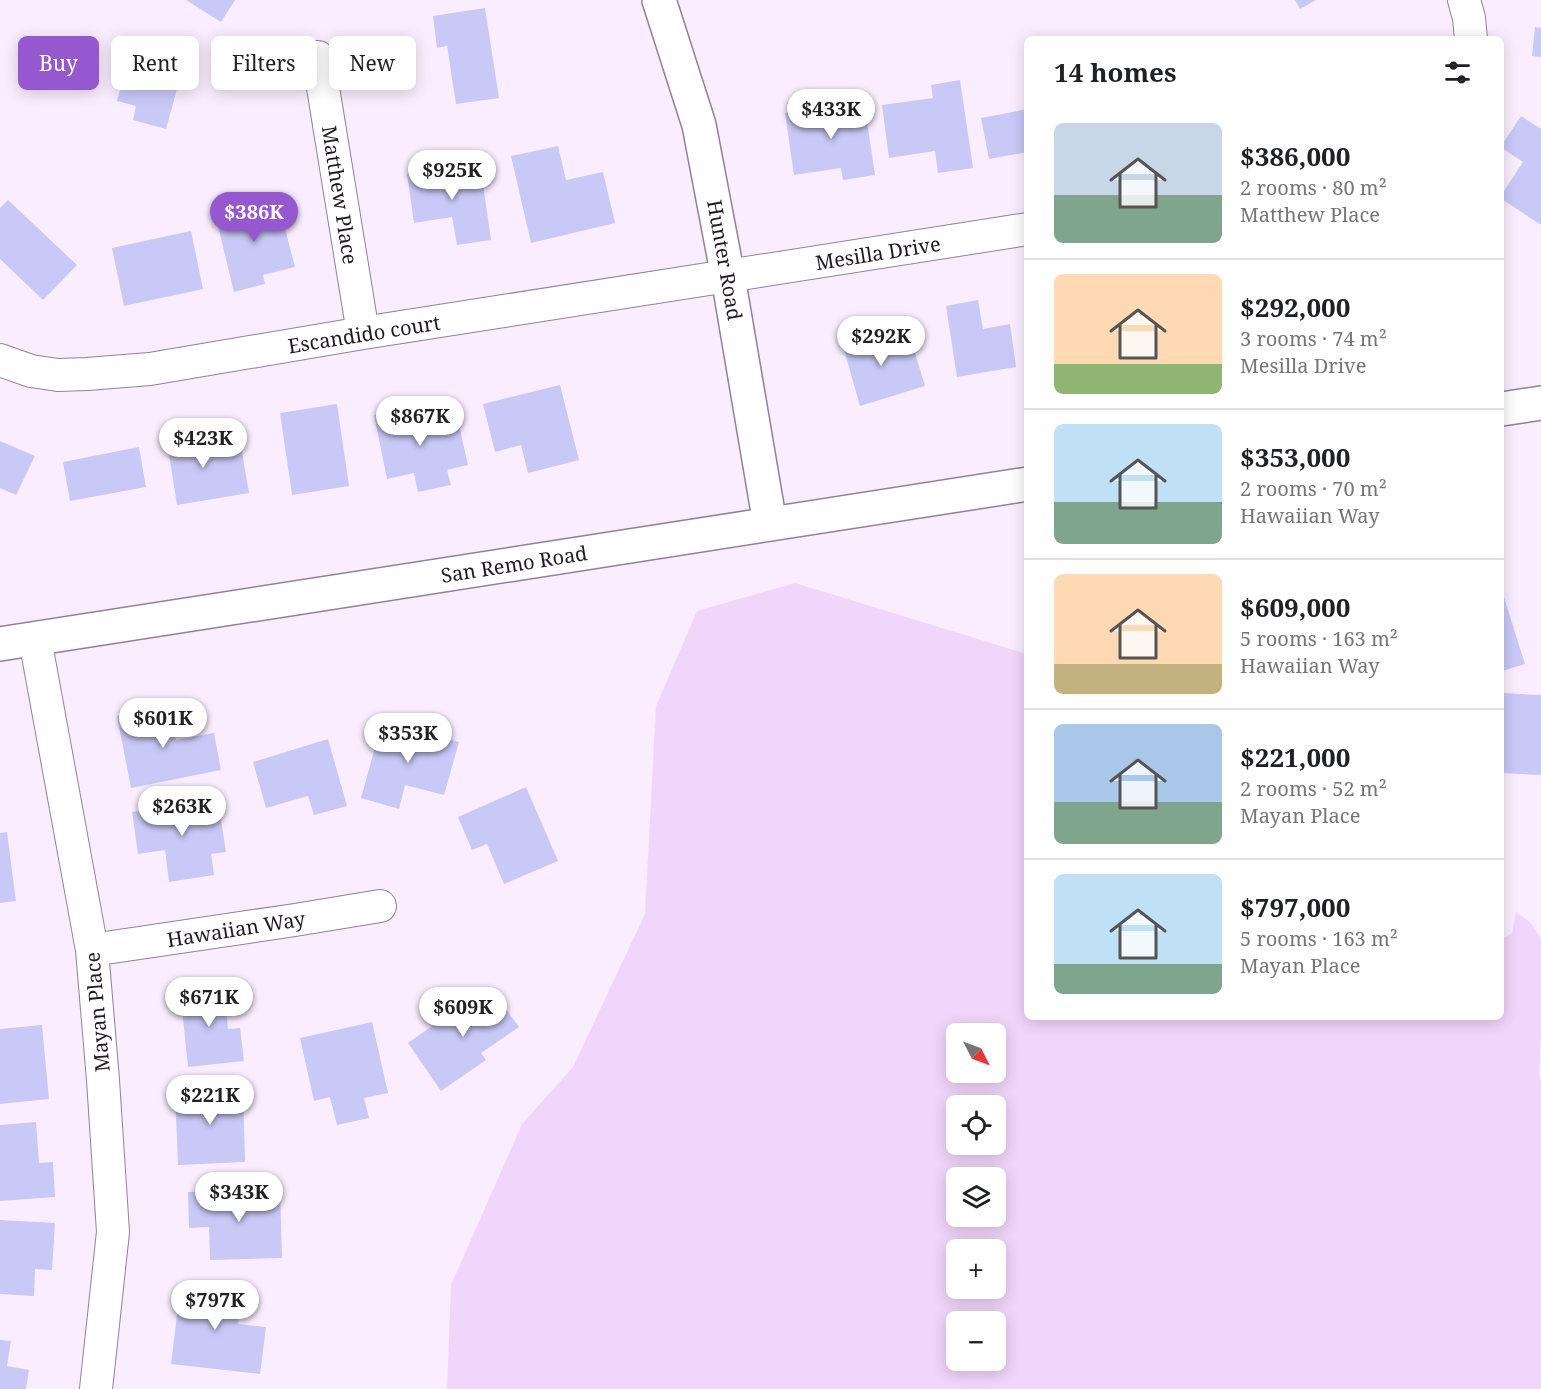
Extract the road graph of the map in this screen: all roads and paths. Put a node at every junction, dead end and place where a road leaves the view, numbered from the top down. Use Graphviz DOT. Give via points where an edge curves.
graph roads {
  1 [pos="659,0"];
  2 [pos="1464,0"];
  3 [pos="1471,36"];
  4 [pos="318,57"];
  5 [pos="1024,230"];
  6 [pos="728,276"];
  7 [pos="363,333"];
  8 [pos="0,360"];
  9 [pos="1541,403"];
  10 [pos="1504,409"];
  11 [pos="1024,485"];
  12 [pos="770,524"];
  13 [pos="36,639"];
  14 [pos="0,645"];
  15 [pos="380,906"];
  16 [pos="92,950"];
  17 [pos="96,1389"];
  1 -- 6 [label="street, Hunter Road" via="699,125"];
  2 -- 3 [label="street"];
  4 -- 7 [label="street, Matthew Place"];
  5 -- 6 [label="street, Mesilla Drive"];
  6 -- 7 [label="street, Escandido court"];
  6 -- 12 [label="street, Hunter Road"];
  7 -- 8 [label="street, Escandido court" via="150,369 87,374 31,371"];
  9 -- 10 [label="street"];
  11 -- 12 [label="street, San Remo Road"];
  12 -- 13 [label="street, San Remo Road"];
  13 -- 14 [label="street, San Remo Road"];
  13 -- 16 [label="street, Mayan Place"];
  15 -- 16 [label="street, Hawaiian Way"];
  16 -- 17 [label="street, Mayan Place" via="113,1232"];
}
